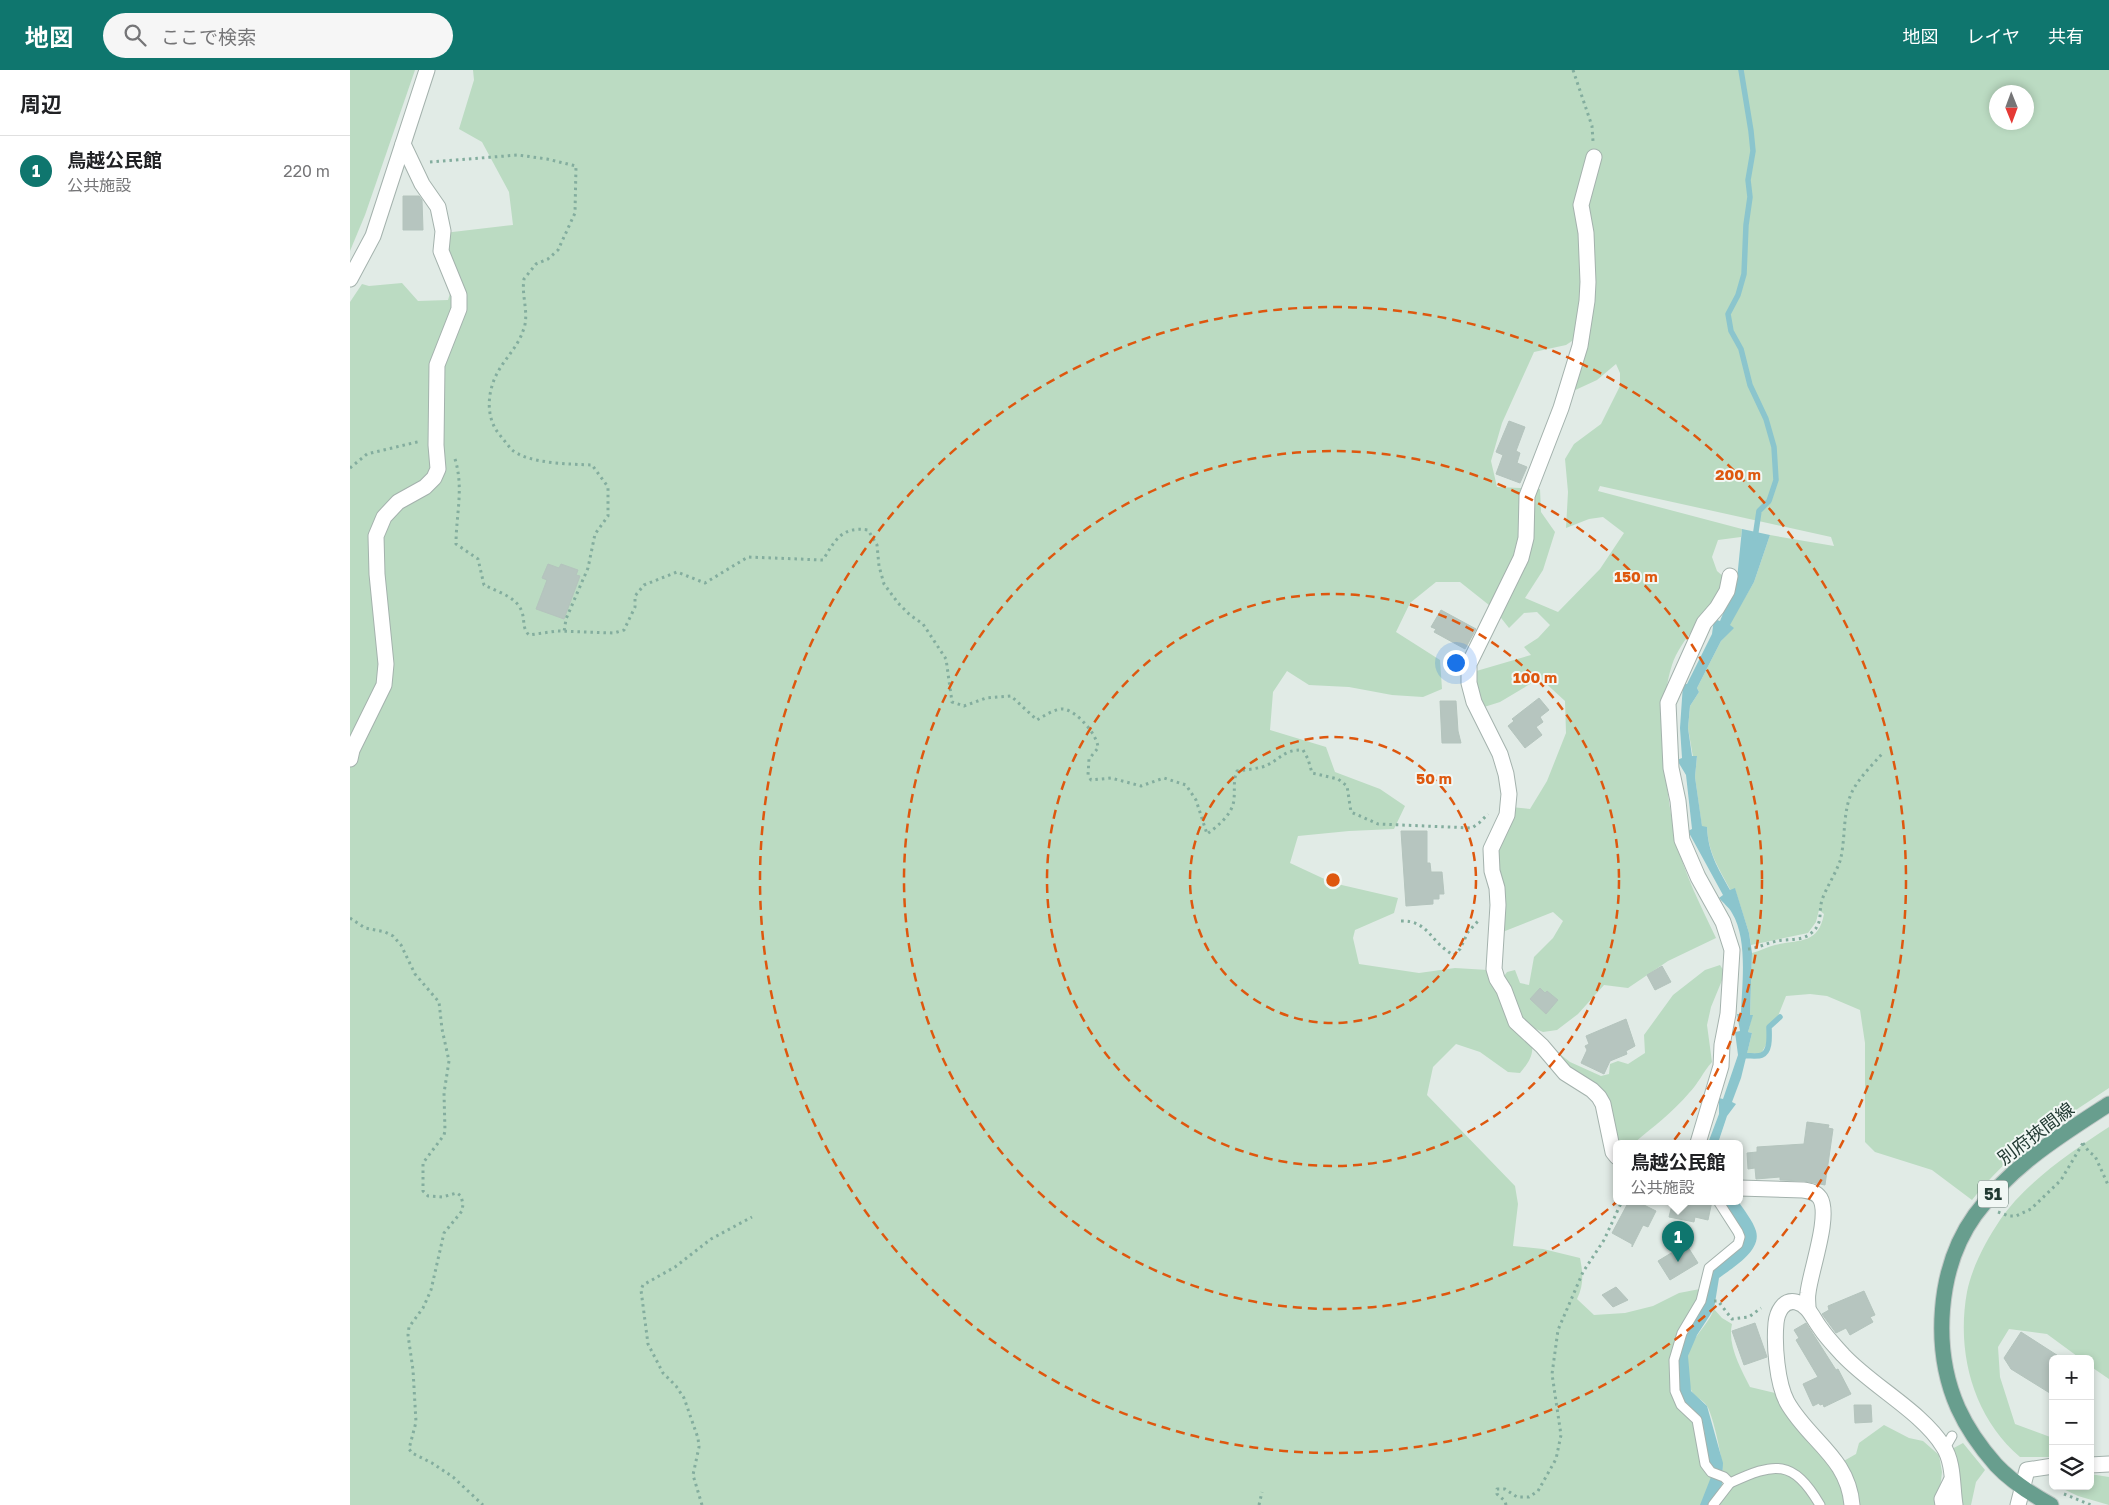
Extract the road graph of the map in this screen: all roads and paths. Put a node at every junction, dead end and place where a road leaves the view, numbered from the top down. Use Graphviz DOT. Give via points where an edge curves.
graph roads {
  1 [pos="427,70"];
  2 [pos="1573,70"];
  3 [pos="403,144"];
  4 [pos="1594,157"];
  5 [pos="444,162"];
  6 [pos="350,279"];
  7 [pos="437,442"];
  8 [pos="350,468"];
  9 [pos="1730,576"];
  10 [pos="564,632"];
  11 [pos="1882,754"];
  12 [pos="350,759"];
  13 [pos="1492,809"];
  14 [pos="350,918"];
  15 [pos="1479,920"];
  16 [pos="1401,921"];
  17 [pos="1754,949"];
  18 [pos="2109,1104"];
  19 [pos="1699,1140"];
  20 [pos="1613,1152"];
  21 [pos="1743,1188"];
  22 [pos="2109,1188"];
  23 [pos="1620,1205"];
  24 [pos="1721,1205"];
  25 [pos="2002,1207"];
  26 [pos="1998,1212"];
  27 [pos="1994,1216"];
  28 [pos="752,1217"];
  29 [pos="1808,1308"];
  30 [pos="2109,1464"];
  31 [pos="2094,1465"];
  32 [pos="2049,1467"];
  33 [pos="1727,1480"];
  34 [pos="1951,1481"];
  35 [pos="2021,1488"];
  36 [pos="1262,1492"];
  37 [pos="482,1505"];
  38 [pos="702,1505"];
  39 [pos="1259,1505"];
  40 [pos="1506,1505"];
  41 [pos="1713,1505"];
  42 [pos="1820,1505"];
  43 [pos="1852,1505"];
  44 [pos="1943,1505"];
  45 [pos="1955,1505"];
  46 [pos="2018,1505"];
  47 [pos="2051,1505"];
  1 -- 3 [label="street"];
  2 -- 4 [label="path" via="1592,126"];
  3 -- 6 [label="street" via="373,236"];
  3 -- 7 [label="street" via="422,184 438,207 443,231 441,251 459,295 459,309 437,365"];
  4 -- 20 [label="street" via="1581,206 1588,262 1587,301 1580,346 1561,408 1527,496 1526,538 1521,558 1468,673 1474,702 1500,754 1509,794 1506,815 1491,849 1498,904 1494,959 1497,979 1516,1022 1561,1069 1599,1097"];
  5 -- 10 [label="path" via="518,155 576,166 575,214 558,250 536,264 524,278 526,322 523,332 490,391 492,425 512,449 547,462 592,465 608,487 608,516 595,534 588,568"];
  7 -- 8 [label="path" via="367,454"];
  7 -- 10 [label="path" via="455,458 460,473 456,544 478,559 484,585 516,601 529,635"];
  7 -- 12 [label="street" via="438,469 434,478 398,502 384,517 376,536 386,664 384,685"];
  9 -- 19 [label="street" via="1727,591 1704,623 1668,703 1671,768 1682,840 1723,922 1732,950 1721,1066"];
  10 -- 13 [label="path" via="614,633 624,630 635,607 635,596 644,585 677,572 705,583 748,557 823,560 843,532 868,530 877,545 884,584 898,603 923,624 946,658 952,702 964,706 986,698 1011,696 1037,720 1057,710 1072,712 1094,733 1098,742 1098,748 1089,759 1088,776 1091,780 1111,778 1141,786 1164,778 1186,785 1196,800 1207,834 1221,824 1234,802 1237,771 1263,767 1292,750 1303,750 1312,773 1338,779 1347,786 1351,812 1378,824 1472,828"];
  11 -- 17 [label="path" via="1852,791 1840,860 1822,900 1820,922 1809,935 1775,941"];
  14 -- 37 [label="path" via="365,928 393,936 415,974 439,1002 449,1061 444,1093 446,1131 423,1163 423,1191 434,1197 458,1193 463,1204 457,1218 444,1233 431,1290 409,1327 416,1422 409,1449 453,1477"];
  15 -- 16 [label="path" via="1454,954 1438,945 1424,927 1412,921"];
  18 -- 35 [label="main road, 別府挾間線 / 51" via="2034,1154 2001,1184 1974,1217 1948,1276 1942,1329 1952,1394 1977,1441 1996,1465"];
  21 -- 29 [label="street" via="1803,1190 1820,1198 1822,1222 1808,1292"];
  22 -- 26 [label="path" via="2095,1156 2082,1141 2061,1180 2032,1209 2016,1216"];
  23 -- 40 [label="path" via="1604,1240 1583,1272 1558,1330 1552,1374 1561,1435 1556,1459 1538,1491 1529,1496 1517,1497 1505,1489 1497,1489"];
  24 -- 33 [label="lane" via="1740,1237 1738,1244 1709,1268 1701,1301 1682,1332 1674,1360 1674,1391 1681,1405 1697,1420 1705,1464 1711,1472"];
  25 -- 26 [label="path"];
  26 -- 27 [label="path"];
  28 -- 38 [label="path" via="711,1239 675,1267 643,1285 641,1290 648,1344 663,1373 684,1398 698,1438 693,1475"];
  29 -- 34 [label="street" via="1844,1356 1948,1442"];
  29 -- 43 [label="street" via="1795,1301 1788,1302 1778,1315 1776,1337 1781,1386 1795,1415 1840,1465 1851,1490"];
  30 -- 31 [label="street"];
  32 -- 35 [label="street" via="2027,1470"];
  33 -- 41 [label="lane"];
  33 -- 42 [label="lane" via="1768,1468 1786,1468 1807,1485"];
  34 -- 44 [label="street" via="1942,1500"];
  34 -- 45 [label="street"];
  35 -- 46 [label="street"];
  35 -- 47 [label="main road, 別府挾間線 / 51"];
  36 -- 39 [label="path"];
}
